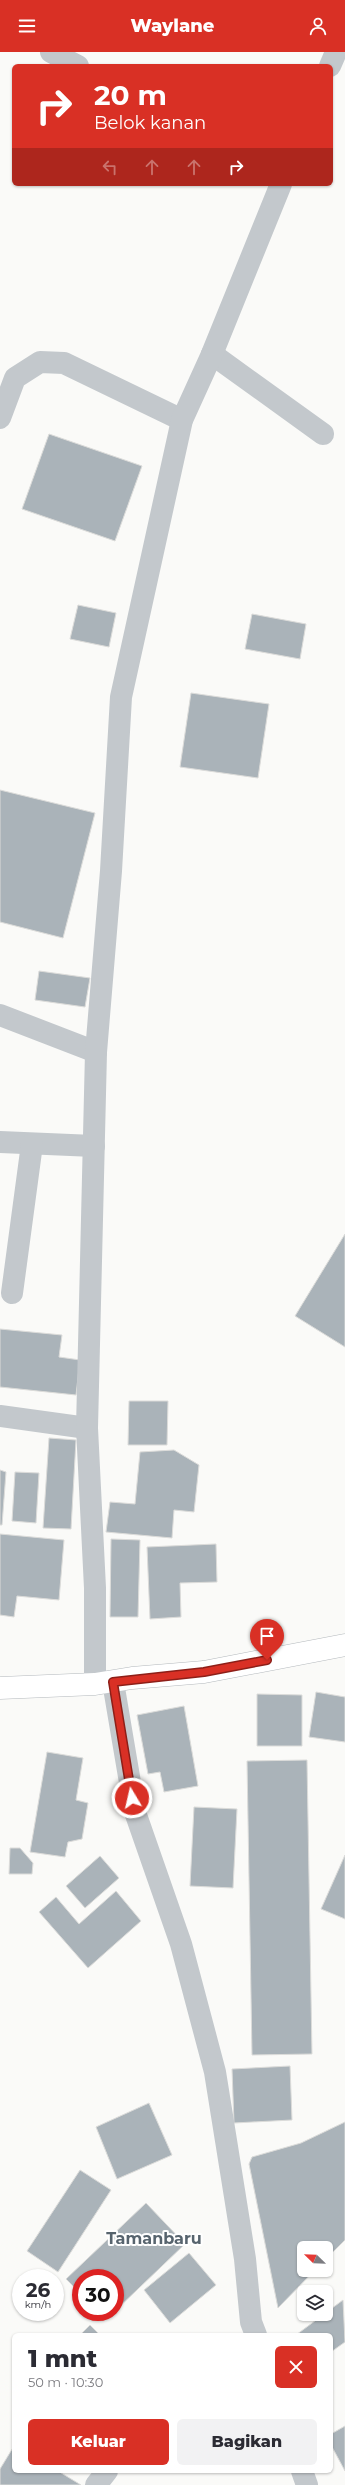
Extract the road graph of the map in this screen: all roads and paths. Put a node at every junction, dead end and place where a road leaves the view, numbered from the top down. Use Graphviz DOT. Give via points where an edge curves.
graph roads {
  1 [pos="51,52"];
  2 [pos="336,52"];
  3 [pos="77,61"];
  4 [pos="331,64"];
  5 [pos="280,186"];
  6 [pos="212,354"];
  7 [pos="0,418"];
  8 [pos="182,420"];
  9 [pos="323,434"];
  10 [pos="0,1015"];
  11 [pos="96,1052"];
  12 [pos="0,1142"];
  13 [pos="32,1144"];
  14 [pos="94,1146"];
  15 [pos="12,1293"];
  16 [pos="0,1416"];
  17 [pos="87,1428"];
  18 [pos="345,1645"];
  19 [pos="104,1683"];
  20 [pos="0,1688"];
  21 [pos="249,2331"];
  22 [pos="105,2473"];
  23 [pos="303,2473"];
  24 [pos="96,2485"];
  25 [pos="307,2485"];
  1 -- 3 [label="street"];
  2 -- 4 [label="street"];
  5 -- 6 [label="street"];
  6 -- 8 [label="street"];
  6 -- 9 [label="street"];
  7 -- 8 [label="street" via="15,378 40,362 64,363"];
  8 -- 11 [label="street" via="120,697 111,871"];
  10 -- 11 [label="street"];
  11 -- 14 [label="street"];
  12 -- 13 [label="street"];
  13 -- 14 [label="street"];
  13 -- 15 [label="street"];
  14 -- 17 [label="street"];
  16 -- 17 [label="street"];
  17 -- 19 [label="street" via="95,1588"];
  18 -- 19 [label="highway" via="204,1672"];
  19 -- 20 [label="highway"];
  19 -- 21 [label="street" via="135,1812 181,1944 215,2072 245,2259"];
  22 -- 24 [label="street"];
  23 -- 25 [label="street"];
}
